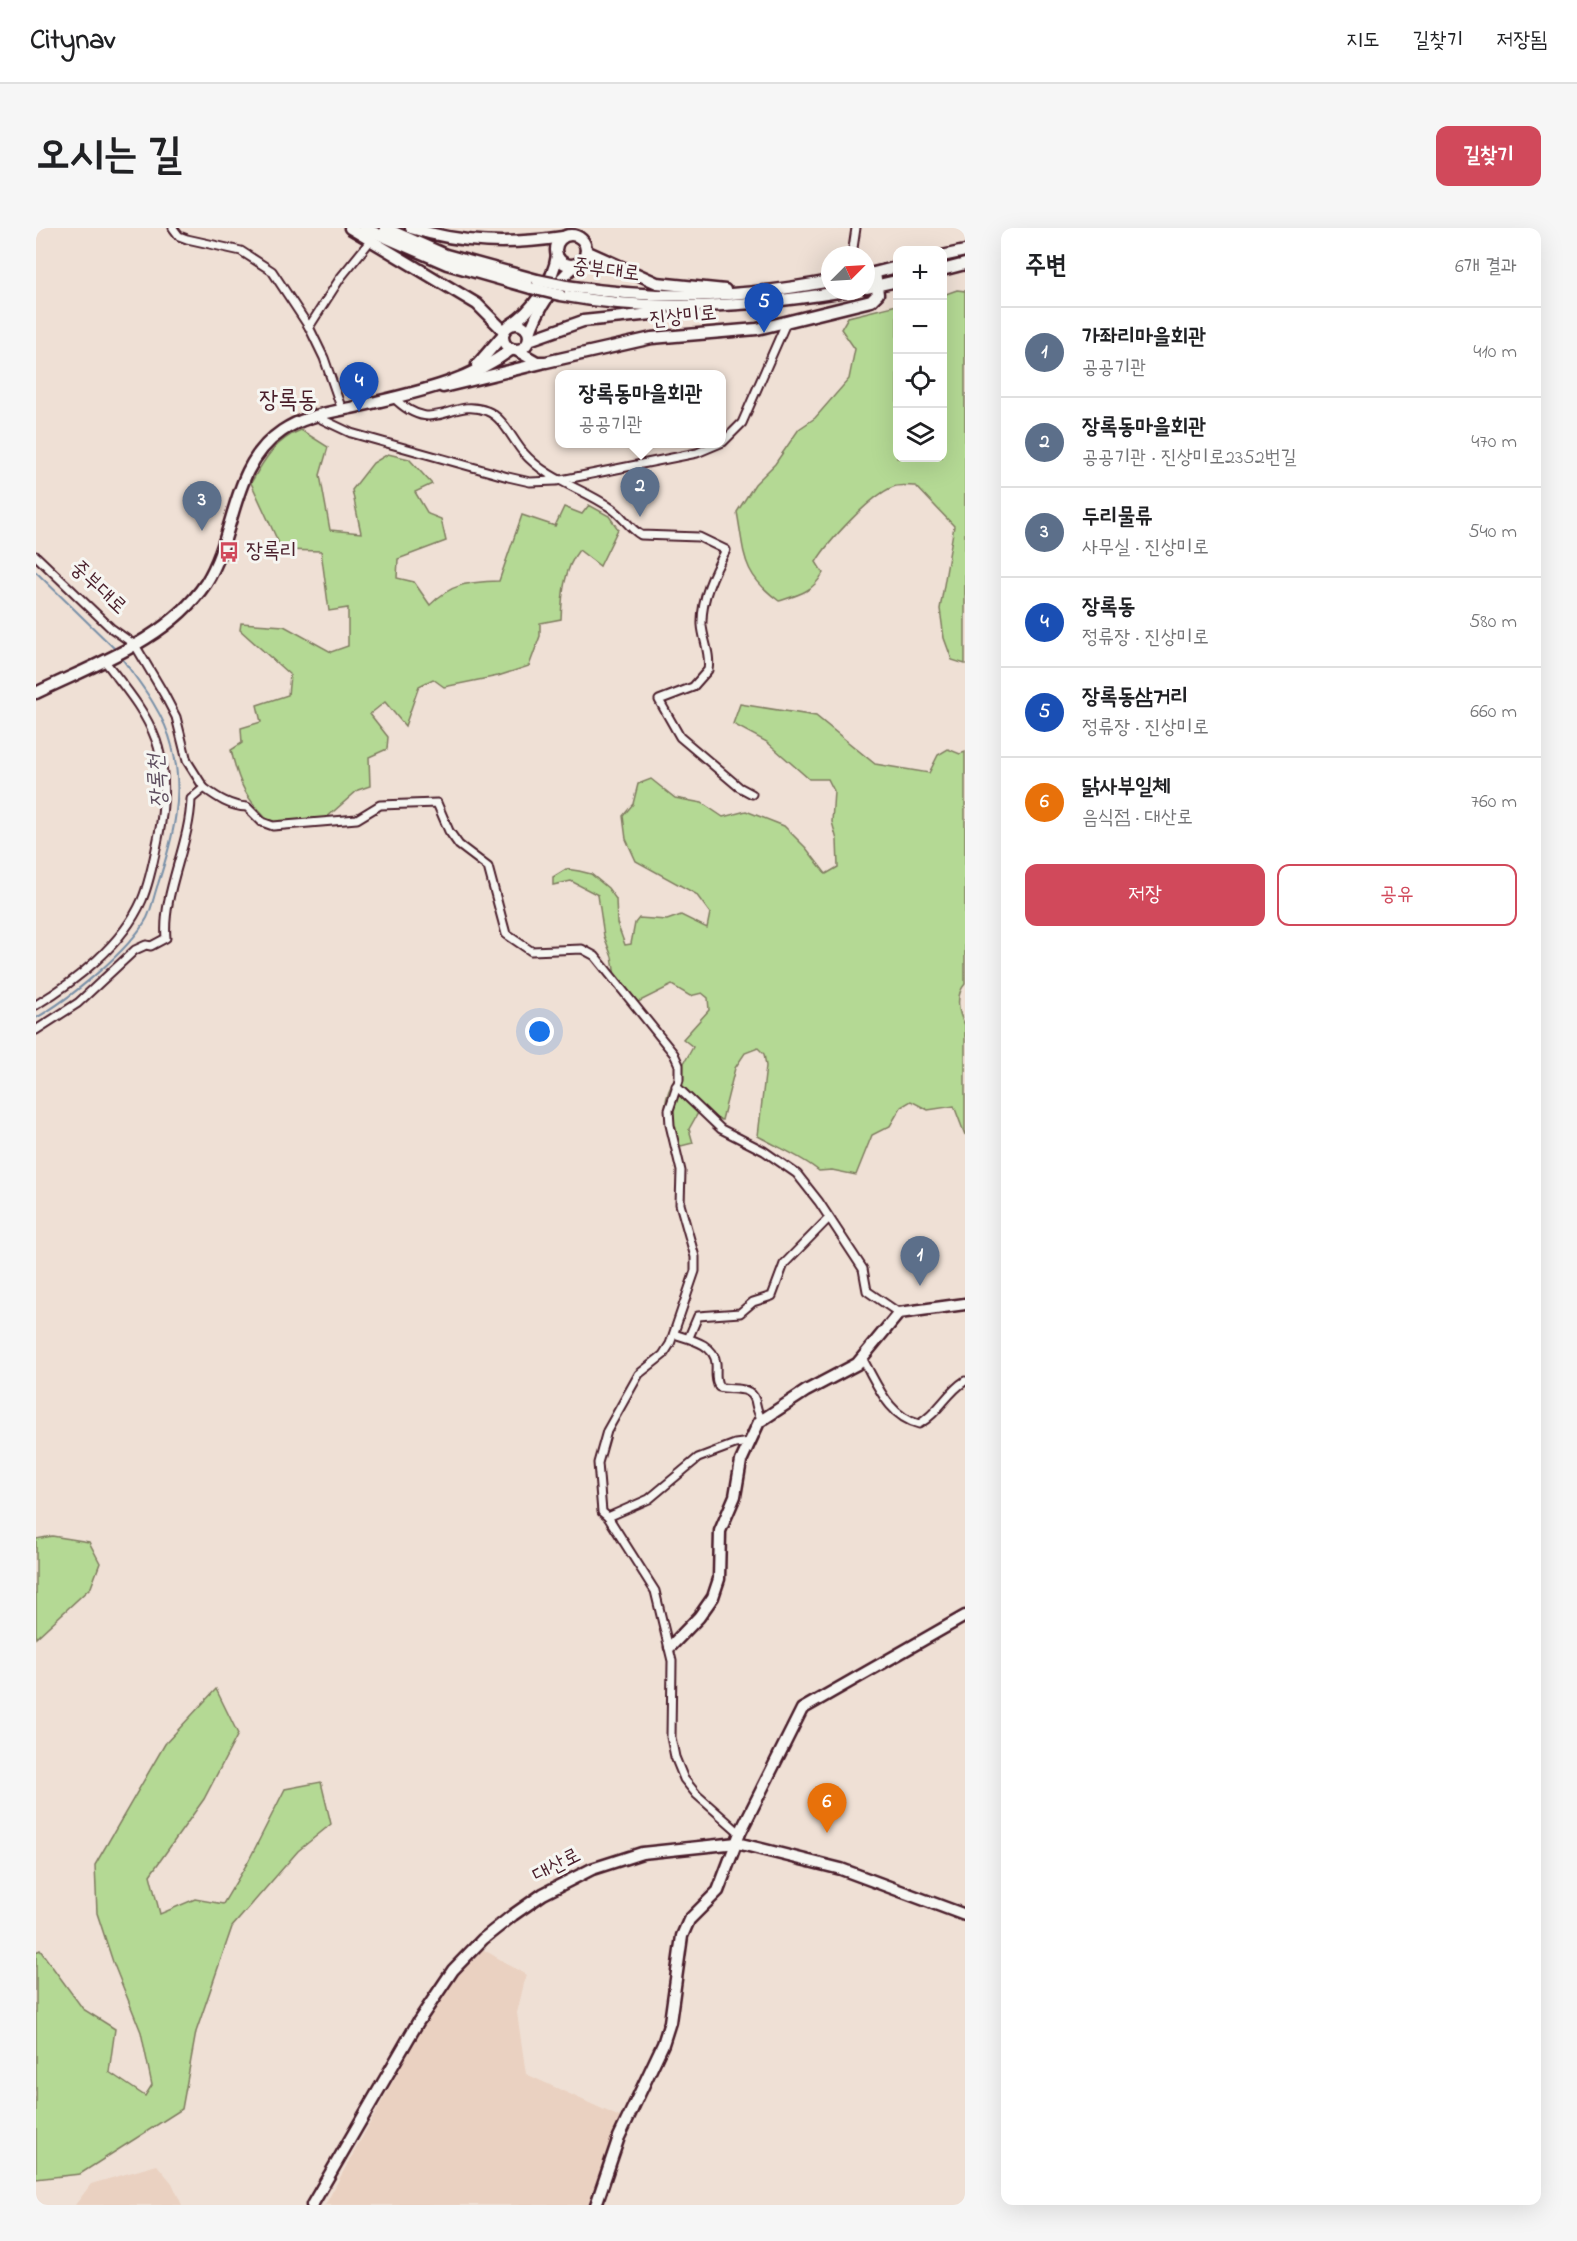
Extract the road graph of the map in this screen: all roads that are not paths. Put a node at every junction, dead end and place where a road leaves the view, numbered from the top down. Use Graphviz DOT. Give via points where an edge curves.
graph roads {
  1 [pos="173,228"];
  2 [pos="350,228"];
  3 [pos="364,228"];
  4 [pos="385,228"];
  5 [pos="411,228"];
  6 [pos="856,228"];
  7 [pos="563,237"];
  8 [pos="367,245"];
  9 [pos="853,246"];
  10 [pos="586,251"];
  11 [pos="965,251"];
  12 [pos="557,255"];
  13 [pos="947,255"];
  14 [pos="577,264"];
  15 [pos="965,264"];
  16 [pos="893,268"];
  17 [pos="947,269"];
  18 [pos="875,273"];
  19 [pos="875,280"];
  20 [pos="821,282"];
  21 [pos="893,282"];
  22 [pos="534,284"];
  23 [pos="879,285"];
  24 [pos="875,286"];
  25 [pos="773,290"];
  26 [pos="563,291"];
  27 [pos="821,294"];
  28 [pos="737,306"];
  29 [pos="786,323"];
  30 [pos="309,327"];
  31 [pos="506,330"];
  32 [pos="528,340"];
  33 [pos="514,349"];
  34 [pos="541,362"];
  35 [pos="463,377"];
  36 [pos="434,389"];
  37 [pos="393,398"];
  38 [pos="342,410"];
  39 [pos="315,416"];
  40 [pos="726,440"];
  41 [pos="709,448"];
  42 [pos="556,481"];
  43 [pos="36,556"];
  44 [pos="133,646"];
  45 [pos="105,660"];
  46 [pos="36,693"];
  47 [pos="204,788"];
  48 [pos="752,794"];
  49 [pos="36,1005"];
  50 [pos="36,1030"];
  51 [pos="676,1086"];
  52 [pos="829,1218"];
  53 [pos="965,1304"];
  54 [pos="899,1313"];
  55 [pos="674,1334"];
  56 [pos="689,1338"];
  57 [pos="862,1358"];
  58 [pos="965,1381"];
  59 [pos="762,1419"];
  60 [pos="750,1442"];
  61 [pos="608,1517"];
  62 [pos="965,1617"];
  63 [pos="670,1647"];
  64 [pos="739,1838"];
  65 [pos="965,1915"];
  66 [pos="312,2205"];
  67 [pos="596,2205"];
  1 -- 30 [label="street" via="179,236 224,245 262,262"];
  2 -- 31 [label="main road" via="477,304"];
  3 -- 22 [label="main road" via="447,264"];
  4 -- 22 [label="main road" via="446,255"];
  5 -- 7 [label="main road" via="480,243"];
  6 -- 9 [label="street"];
  7 -- 10 [label="main road" via="577,236 585,243"];
  7 -- 12 [label="main road" via="557,245"];
  8 -- 30 [label="street"];
  10 -- 14 [label="main road"];
  10 -- 25 [label="main road" via="657,283 687,288"];
  11 -- 13 [label="main road"];
  12 -- 14 [label="main road" via="567,264"];
  12 -- 31 [label="main road" via="554,270 530,308"];
  14 -- 32 [label="main road" via="562,278 542,308"];
  15 -- 17 [label="main road"];
  16 -- 18 [label="main road"];
  19 -- 23 [label="main road"];
  20 -- 25 [label="main road, 중부대로"];
  21 -- 23 [label="main road"];
  22 -- 26 [label="main road, bridge"];
  23 -- 24 [label="main road"];
  23 -- 29 [label="main road, 진상미로" via="876,298 866,304"];
  25 -- 26 [label="main road, 중부대로" via="669,298"];
  26 -- 28 [label="main road, 중부대로" via="654,307"];
  27 -- 28 [label="main road, 중부대로"];
  28 -- 32 [label="main road" via="600,318"];
  29 -- 34 [label="main road, 진상미로" via="652,338"];
  29 -- 40 [label="street" via="745,418"];
  30 -- 38 [label="street"];
  31 -- 32 [label="main road" via="523,325"];
  31 -- 33 [label="main road" via="505,344"];
  31 -- 35 [label="main road" via="489,354"];
  32 -- 33 [label="main road"];
  32 -- 34 [label="main road" via="530,355"];
  33 -- 34 [label="main road"];
  33 -- 35 [label="main road"];
  34 -- 36 [label="main road, 진상미로"];
  35 -- 36 [label="main road"];
  36 -- 37 [label="main road"];
  37 -- 38 [label="main road"];
  37 -- 42 [label="street" via="419,416 466,409 487,411 503,424 524,453"];
  38 -- 39 [label="main road"];
  39 -- 42 [label="street" via="351,433 508,477 530,482"];
  39 -- 44 [label="main road" via="282,431 261,450 239,488 207,581 179,614"];
  41 -- 42 [label="street"];
  42 -- 48 [label="street" via="610,507 641,535 699,537 726,550 704,605 702,624 710,663 706,676 693,687 659,700 680,737"];
  43 -- 44 [label="street, 중부대로"];
  44 -- 45 [label="main road"];
  44 -- 47 [label="street" via="176,717 187,761"];
  45 -- 46 [label="main road"];
  45 -- 49 [label="street" via="136,702 156,739 164,786 161,826 142,899 131,919 93,962"];
  47 -- 50 [label="street" via="191,799 166,938 135,950 78,1003"];
  47 -- 51 [label="street" via="220,800 247,807 262,822 273,826 357,819 380,805 437,803 459,845 488,867 506,934 531,951 582,949 595,956 674,1054 679,1065"];
  51 -- 52 [label="street" via="721,1129 797,1174"];
  51 -- 55 [label="street" via="669,1110 670,1125 681,1171 680,1204 695,1257 695,1271"];
  52 -- 54 [label="street" via="863,1269 867,1292"];
  52 -- 56 [label="street" via="784,1264 772,1296 753,1302 740,1313 698,1316"];
  53 -- 54 [label="main road"];
  54 -- 57 [label="main road"];
  55 -- 56 [label="street"];
  55 -- 61 [label="street" via="663,1355 639,1374 607,1431 598,1463 602,1512"];
  56 -- 59 [label="street" via="706,1346 712,1354 719,1387 749,1392"];
  57 -- 58 [label="street" via="886,1401 908,1422 919,1424 927,1419"];
  57 -- 59 [label="main road"];
  59 -- 60 [label="main road"];
  60 -- 61 [label="street" via="698,1458 649,1499"];
  60 -- 63 [label="main road" via="736,1480 735,1496 720,1531 719,1579 713,1597"];
  61 -- 63 [label="street" via="655,1591"];
  62 -- 64 [label="main road" via="802,1709"];
  63 -- 64 [label="street" via="671,1737 675,1757 684,1779"];
  64 -- 65 [label="main road, 대산로" via="841,1869"];
  64 -- 66 [label="main road, 대산로" via="609,1863 543,1894 498,1926 445,1980"];
  64 -- 67 [label="main road" via="718,1891 690,1920 682,1936 670,2022 663,2044 619,2137"];
}
